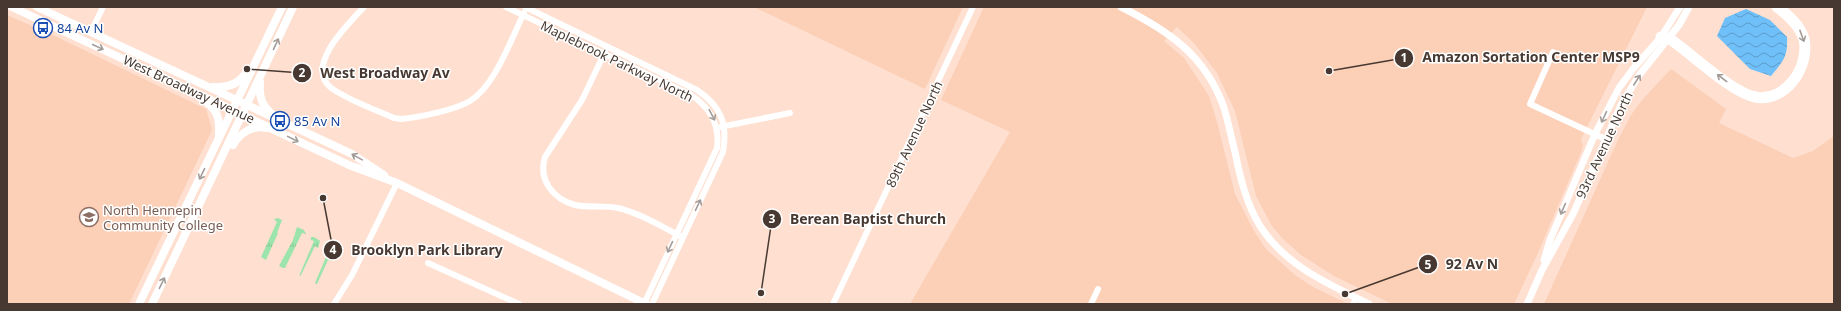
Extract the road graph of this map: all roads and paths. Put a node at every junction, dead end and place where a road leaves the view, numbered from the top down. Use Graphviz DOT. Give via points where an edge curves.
graph roads {
  1 [pos="37,7"];
  2 [pos="103,7"];
  3 [pos="281,7"];
  4 [pos="294,7"];
  5 [pos="364,7"];
  6 [pos="506,7"];
  7 [pos="526,7"];
  8 [pos="973,7"];
  9 [pos="1121,7"];
  10 [pos="1680,7"];
  11 [pos="1689,7"];
  12 [pos="1777,7"];
  13 [pos="16,8"];
  14 [pos="522,15"];
  15 [pos="91,32"];
  16 [pos="1665,38"];
  17 [pos="607,47"];
  18 [pos="1553,52"];
  19 [pos="604,54"];
  20 [pos="260,79"];
  21 [pos="172,81"];
  22 [pos="210,87"];
  23 [pos="237,100"];
  24 [pos="247,105"];
  25 [pos="233,110"];
  26 [pos="790,113"];
  27 [pos="243,114"];
  28 [pos="280,120"];
  29 [pos="724,126"];
  30 [pos="717,128"];
  31 [pos="276,130"];
  32 [pos="1595,134"];
  33 [pos="219,139"];
  34 [pos="1605,139"];
  35 [pos="393,181"];
  36 [pos="676,234"];
  37 [pos="683,237"];
  38 [pos="172,262"];
  39 [pos="428,263"];
  40 [pos="1542,270"];
  41 [pos="1098,289"];
  42 [pos="1355,301"];
  43 [pos="139,304"];
  44 [pos="152,304"];
  45 [pos="334,304"];
  46 [pos="519,304"];
  47 [pos="647,304"];
  48 [pos="833,304"];
  49 [pos="1091,304"];
  50 [pos="1369,304"];
  51 [pos="1527,304"];
  1 -- 15 [label="main road, West Broadway Avenue"];
  2 -- 15 [label="street"];
  3 -- 22 [label="main road" via="274,13 243,78 229,86"];
  3 -- 23 [label="main road"];
  20 -- 4 [label="main road, one-way"];
  5 -- 14 [label="street" via="339,35 327,54 323,65 325,80 329,86 344,95 394,118 402,119 457,107 480,94 493,76"];
  6 -- 14 [label="street, Maplebrook Parkway North"];
  7 -- 14 [label="street"];
  7 -- 17 [label="street, Maplebrook Parkway North"];
  8 -- 48 [label="street, 89th Avenue North"];
  9 -- 42 [label="street" via="1169,33 1185,47 1206,74 1222,105 1245,194 1267,235 1290,259"];
  10 -- 16 [label="street, 93rd Avenue North"];
  11 -- 16 [label="street, 93rd Avenue North"];
  12 -- 16 [label="highway, one-way" via="1798,26 1804,37 1805,49 1803,62 1794,80 1786,88 1764,98 1744,93"];
  13 -- 21 [label="main road, West Broadway Avenue, one-way"];
  14 -- 19 [label="street, Maplebrook Parkway North"];
  15 -- 22 [label="main road, West Broadway Avenue"];
  16 -- 32 [label="street, 93rd Avenue North, one-way" via="1630,72"];
  34 -- 16 [label="street, 93rd Avenue North, one-way" via="1630,90"];
  17 -- 19 [label="street"];
  17 -- 29 [label="street, Maplebrook Parkway North" via="697,90 710,99 717,108"];
  18 -- 32 [label="street" via="1530,104"];
  19 -- 30 [label="street, Maplebrook Parkway North, one-way" via="700,101 714,117"];
  19 -- 36 [label="street" via="582,100 545,157 543,178 550,190 565,201 618,209"];
  20 -- 24 [label="main road"];
  20 -- 28 [label="main road" via="262,104"];
  21 -- 25 [label="main road, West Broadway Avenue"];
  21 -- 33 [label="main road" via="214,109 220,123"];
  22 -- 23 [label="main road, West Broadway Avenue"];
  23 -- 24 [label="main road, West Broadway Avenue"];
  23 -- 25 [label="main road"];
  24 -- 27 [label="main road"];
  24 -- 28 [label="main road, West Broadway Avenue"];
  25 -- 27 [label="main road, West Broadway Avenue"];
  25 -- 33 [label="main road"];
  26 -- 29 [label="street"];
  27 -- 31 [label="main road, West Broadway Avenue"];
  27 -- 38 [label="main road"];
  35 -- 28 [label="main road, West Broadway Avenue, one-way" via="352,154"];
  29 -- 30 [label="street"];
  37 -- 29 [label="street, Maplebrook Parkway North, one-way" via="723,152 726,138"];
  30 -- 36 [label="street, Maplebrook Parkway North" via="717,148"];
  31 -- 35 [label="main road, West Broadway Avenue, one-way" via="364,172"];
  31 -- 38 [label="main road" via="259,127 239,135 183,249"];
  32 -- 34 [label="street"];
  32 -- 40 [label="street, 93rd Avenue North, one-way" via="1550,240"];
  33 -- 43 [label="main road, one-way"];
  34 -- 40 [label="street, 93rd Avenue North" via="1573,214"];
  35 -- 45 [label="street" via="352,275"];
  35 -- 47 [label="main road, West Broadway Avenue"];
  36 -- 37 [label="street"];
  36 -- 47 [label="street, Maplebrook Parkway North, one-way"];
  37 -- 47 [label="street, Maplebrook Parkway North"];
  44 -- 38 [label="main road, one-way"];
  39 -- 46 [label="street"];
  40 -- 51 [label="street, 93rd Avenue North"];
  41 -- 49 [label="street"];
  42 -- 50 [label="street"];
}
